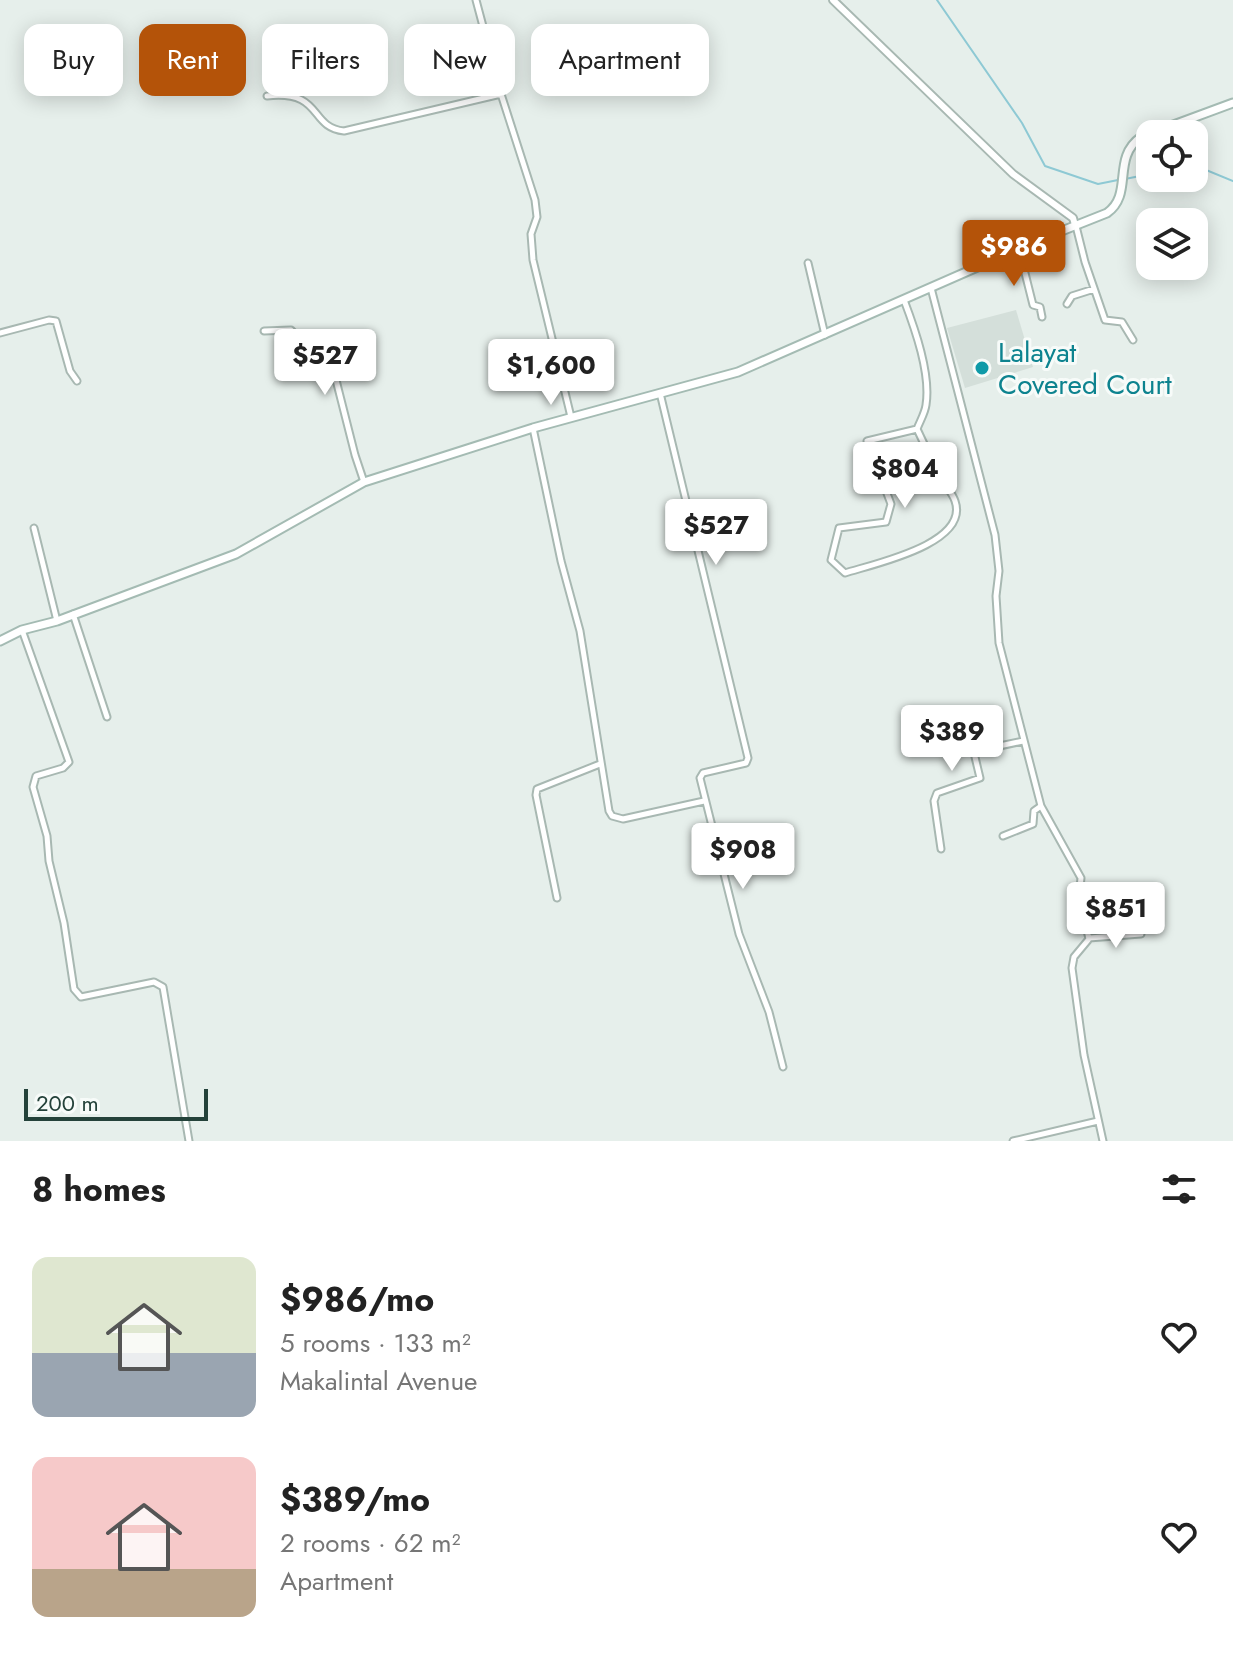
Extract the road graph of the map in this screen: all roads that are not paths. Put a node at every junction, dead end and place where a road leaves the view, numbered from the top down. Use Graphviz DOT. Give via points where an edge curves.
graph roads {
  1 [pos="476,0"];
  2 [pos="833,0"];
  3 [pos="482,24"];
  4 [pos="290,96"];
  5 [pos="493,96"];
  6 [pos="502,96"];
  7 [pos="1233,103"];
  8 [pos="1075,225"];
  9 [pos="1019,249"];
  10 [pos="808,263"];
  11 [pos="931,288"];
  12 [pos="1094,289"];
  13 [pos="904,300"];
  14 [pos="1067,304"];
  15 [pos="1042,317"];
  16 [pos="264,331"];
  17 [pos="0,333"];
  18 [pos="825,335"];
  19 [pos="1133,340"];
  20 [pos="77,381"];
  21 [pos="659,392"];
  22 [pos="571,417"];
  23 [pos="533,428"];
  24 [pos="917,429"];
  25 [pos="364,482"];
  26 [pos="34,528"];
  27 [pos="73,614"];
  28 [pos="57,621"];
  29 [pos="22,630"];
  30 [pos="0,641"];
  31 [pos="107,717"];
  32 [pos="1023,741"];
  33 [pos="600,764"];
  34 [pos="704,801"];
  35 [pos="1041,806"];
  36 [pos="1003,836"];
  37 [pos="941,849"];
  38 [pos="557,898"];
  39 [pos="1141,934"];
  40 [pos="1089,938"];
  41 [pos="783,1067"];
  42 [pos="1098,1121"];
  43 [pos="189,1141"];
  44 [pos="1013,1141"];
  45 [pos="1103,1141"];
  1 -- 3 [label="street"];
  2 -- 8 [label="street" via="1013,174 1073,218"];
  4 -- 5 [label="street" via="312,105 333,130 344,131"];
  6 -- 22 [label="street" via="535,200 533,260"];
  7 -- 8 [label="main road" via="1141,137 1127,152 1114,208"];
  8 -- 9 [label="main road"];
  8 -- 12 [label="street"];
  9 -- 11 [label="main road"];
  9 -- 15 [label="street" via="1033,305 1040,307"];
  10 -- 18 [label="street"];
  11 -- 13 [label="main road"];
  11 -- 32 [label="street" via="995,535 999,643"];
  12 -- 14 [label="street" via="1072,296"];
  12 -- 19 [label="street" via="1105,320 1122,322"];
  13 -- 18 [label="main road"];
  13 -- 24 [label="street" via="926,383 926,407"];
  16 -- 25 [label="street" via="291,330 321,343"];
  17 -- 20 [label="street" via="56,321"];
  18 -- 21 [label="main road" via="738,372"];
  21 -- 22 [label="main road"];
  21 -- 34 [label="street" via="748,758 740,765 703,773"];
  22 -- 23 [label="main road"];
  23 -- 25 [label="main road"];
  23 -- 33 [label="street" via="580,631"];
  24 -- 24 [label="street" via="955,500 957,516 925,547 845,573 831,560 839,528 886,522 891,504 867,441"];
  25 -- 27 [label="main road" via="236,554"];
  26 -- 28 [label="street"];
  27 -- 28 [label="main road"];
  27 -- 31 [label="street"];
  28 -- 29 [label="main road"];
  29 -- 30 [label="main road"];
  29 -- 43 [label="street" via="69,762 36,776 33,787 74,989 81,997 154,982 163,987"];
  32 -- 35 [label="street"];
  32 -- 37 [label="street" via="976,751 980,778 937,793"];
  33 -- 34 [label="street" via="609,811 618,819"];
  33 -- 38 [label="street" via="537,789"];
  34 -- 41 [label="street" via="739,934"];
  35 -- 36 [label="street" via="1034,811 1033,824"];
  35 -- 40 [label="street" via="1081,878 1079,896"];
  39 -- 40 [label="street"];
  40 -- 42 [label="street" via="1072,968"];
  42 -- 44 [label="street"];
  42 -- 45 [label="street"];
}
